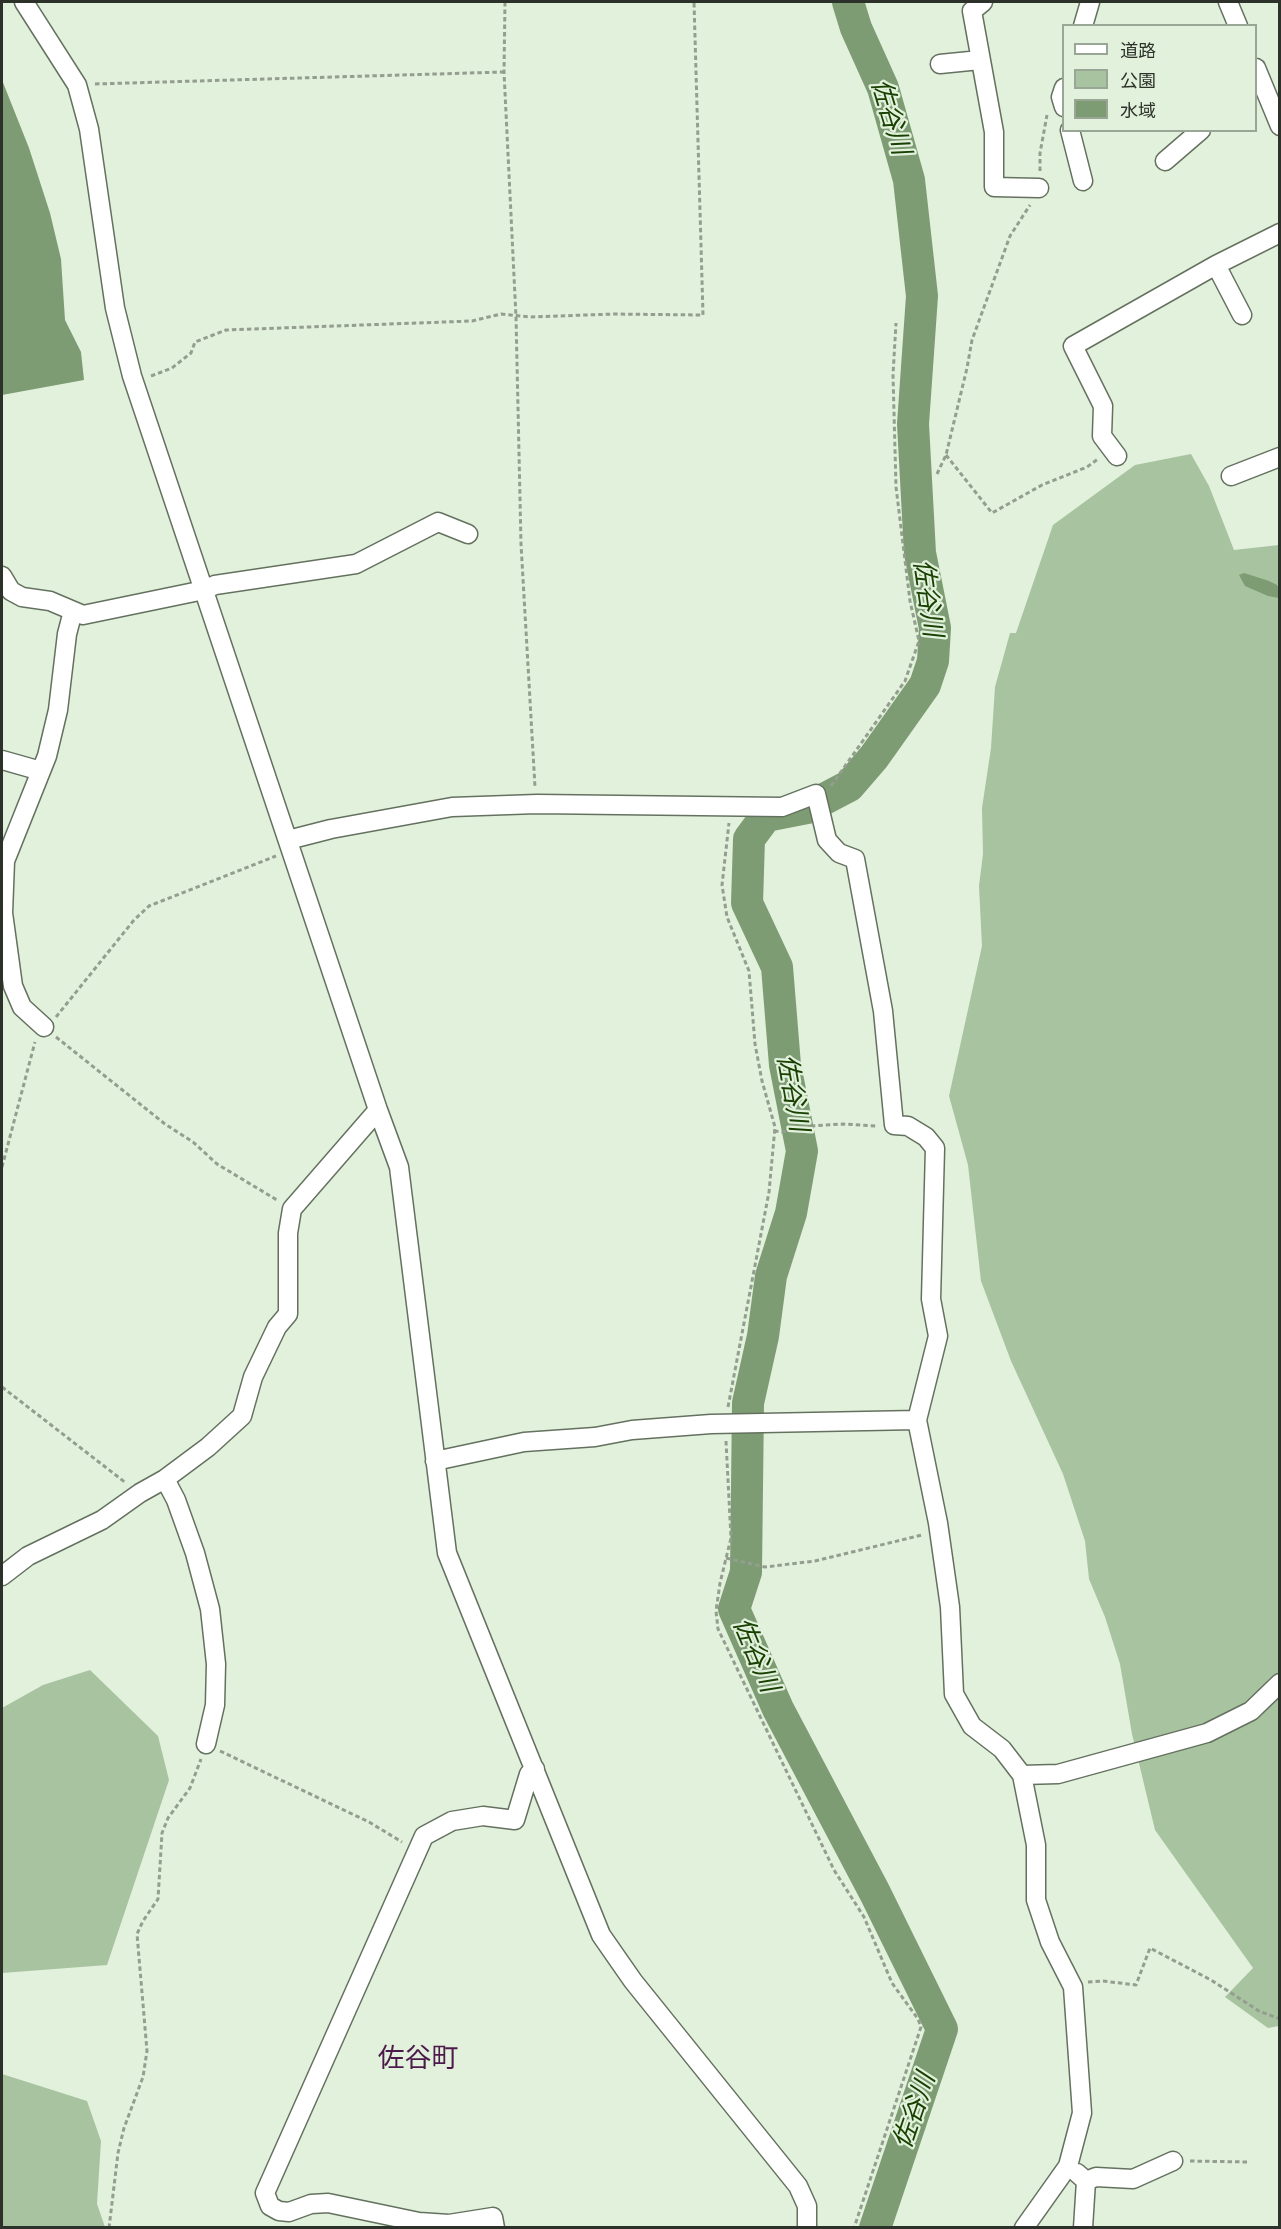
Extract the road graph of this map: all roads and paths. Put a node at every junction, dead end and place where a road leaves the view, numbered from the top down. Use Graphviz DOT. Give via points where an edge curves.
graph roads {
  1 [pos="24,2"];
  2 [pos="505,2"];
  3 [pos="694,2"];
  4 [pos="983,2"];
  5 [pos="1090,2"];
  6 [pos="1228,2"];
  7 [pos="1084,24"];
  8 [pos="1237,24"];
  9 [pos="980,60"];
  10 [pos="940,64"];
  11 [pos="504,72"];
  12 [pos="1257,75"];
  13 [pos="77,85"];
  14 [pos="1062,98"];
  15 [pos="1280,126"];
  16 [pos="1071,132"];
  17 [pos="1199,132"];
  18 [pos="1165,161"];
  19 [pos="1083,181"];
  20 [pos="1039,188"];
  21 [pos="1280,233"];
  22 [pos="1216,265"];
  23 [pos="1242,315"];
  24 [pos="516,317"];
  25 [pos="896,323"];
  26 [pos="134,382"];
  27 [pos="1114,453"];
  28 [pos="946,455"];
  29 [pos="1280,457"];
  30 [pos="937,474"];
  31 [pos="1231,476"];
  32 [pos="468,534"];
  33 [pos="2,576"];
  34 [pos="204,590"];
  35 [pos="73,610"];
  36 [pos="2,760"];
  37 [pos="41,771"];
  38 [pos="816,794"];
  39 [pos="537,804"];
  40 [pos="729,807"];
  41 [pos="290,845"];
  42 [pos="44,1027"];
  43 [pos="378,1110"];
  44 [pos="894,1125"];
  45 [pos="774,1131"];
  46 [pos="2,1167"];
  47 [pos="291,1209"];
  48 [pos="2,1387"];
  49 [pos="917,1420"];
  50 [pos="725,1424"];
  51 [pos="435,1461"];
  52 [pos="165,1479"];
  53 [pos="140,1493"];
  54 [pos="938,1523"];
  55 [pos="726,1558"];
  56 [pos="2,1576"];
  57 [pos="1280,1683"];
  58 [pos="206,1744"];
  59 [pos="535,1768"];
  60 [pos="1022,1774"];
  61 [pos="418,1852"];
  62 [pos="1073,1987"];
  63 [pos="1280,2019"];
  64 [pos="1173,2161"];
  65 [pos="1249,2162"];
  66 [pos="1068,2166"];
  67 [pos="1086,2181"];
  68 [pos="109,2228"];
  69 [pos="495,2228"];
  70 [pos="807,2228"];
  71 [pos="854,2228"];
  72 [pos="1024,2228"];
  73 [pos="1083,2228"];
  1 -- 13 [label="street"];
  2 -- 11 [label="path"];
  3 -- 24 [label="path" via="703,315"];
  4 -- 9 [label="street" via="972,11"];
  5 -- 7 [label="street"];
  6 -- 8 [label="street"];
  9 -- 10 [label="street"];
  9 -- 20 [label="street" via="994,132 994,187"];
  11 -- 13 [label="path"];
  11 -- 24 [label="path"];
  12 -- 15 [label="street"];
  13 -- 26 [label="street" via="89,129 115,308"];
  14 -- 20 [label="path" via="1048,110 1040,153"];
  16 -- 19 [label="street"];
  17 -- 18 [label="street"];
  20 -- 28 [label="path" via="1010,236 972,340"];
  21 -- 22 [label="street"];
  22 -- 23 [label="street"];
  22 -- 27 [label="street" via="1073,346 1103,406 1102,436"];
  24 -- 26 [label="path" via="501,314 472,321 226,330 195,342 191,353 172,368"];
  24 -- 39 [label="path" via="521,544"];
  25 -- 38 [label="path" via="896,487 919,641 905,681 829,789"];
  26 -- 34 [label="street"];
  27 -- 28 [label="path" via="1042,485 992,513"];
  28 -- 30 [label="path"];
  29 -- 31 [label="street"];
  32 -- 34 [label="street" via="438,522 356,564 214,585"];
  33 -- 35 [label="street" via="11,591 22,597 50,601"];
  34 -- 35 [label="street" via="83,615"];
  34 -- 41 [label="street"];
  35 -- 37 [label="street" via="57,710"];
  36 -- 37 [label="street"];
  37 -- 42 [label="street" via="5,861 3,913 13,986 22,1007"];
  38 -- 40 [label="street" via="782,807"];
  38 -- 44 [label="street" via="827,840 839,853 855,859 883,1011"];
  39 -- 40 [label="street"];
  39 -- 41 [label="street" via="452,807 331,829"];
  40 -- 45 [label="path" via="722,885 727,917 749,971 755,1044"];
  41 -- 42 [label="path" via="149,906"];
  41 -- 43 [label="street"];
  42 -- 46 [label="path" via="32,1047"];
  42 -- 47 [label="path" via="217,1164"];
  43 -- 47 [label="street"];
  43 -- 51 [label="street" via="399,1167"];
  44 -- 45 [label="path" via="843,1124"];
  44 -- 49 [label="street" via="908,1126 935,1148 931,1299 938,1336"];
  45 -- 50 [label="path" via="769,1192"];
  47 -- 52 [label="street" via="288,1314 277,1327 253,1377 242,1416"];
  48 -- 53 [label="path"];
  49 -- 50 [label="street"];
  49 -- 54 [label="street"];
  50 -- 51 [label="street" via="524,1442"];
  50 -- 55 [label="path" via="731,1538"];
  51 -- 59 [label="street" via="447,1553"];
  52 -- 53 [label="street"];
  52 -- 58 [label="street" via="195,1553 210,1609 216,1664 215,1705"];
  53 -- 56 [label="street" via="102,1520 28,1556"];
  54 -- 55 [label="path" via="921,1536 814,1561 765,1567"];
  54 -- 60 [label="street" via="950,1608 954,1694 972,1726 1002,1749"];
  55 -- 71 [label="path" via="716,1611 718,1629 834,1870 864,1917 892,1983 921,2027"];
  57 -- 60 [label="street" via="1251,1711 1207,1733 1058,1774"];
  58 -- 61 [label="path" via="369,1822"];
  58 -- 68 [label="path" via="190,1788 162,1833 158,1899 137,1934 147,2051 118,2153"];
  59 -- 61 [label="street" via="528,1774 515,1820 483,1816 452,1821 423,1836"];
  59 -- 70 [label="street" via="602,1935 633,1980 798,2186 807,2206"];
  60 -- 62 [label="street" via="1036,1845 1036,1900 1050,1942"];
  61 -- 69 [label="street" via="265,2193 270,2206 279,2211 328,2203 419,2222 449,2224 493,2217"];
  62 -- 63 [label="path" via="1103,1981 1136,1985 1150,1948 1259,2011"];
  62 -- 66 [label="street" via="1082,2114"];
  64 -- 65 [label="path"];
  64 -- 67 [label="street" via="1132,2178 1096,2177"];
  66 -- 67 [label="street"];
  66 -- 72 [label="street"];
  67 -- 73 [label="street"];
}
